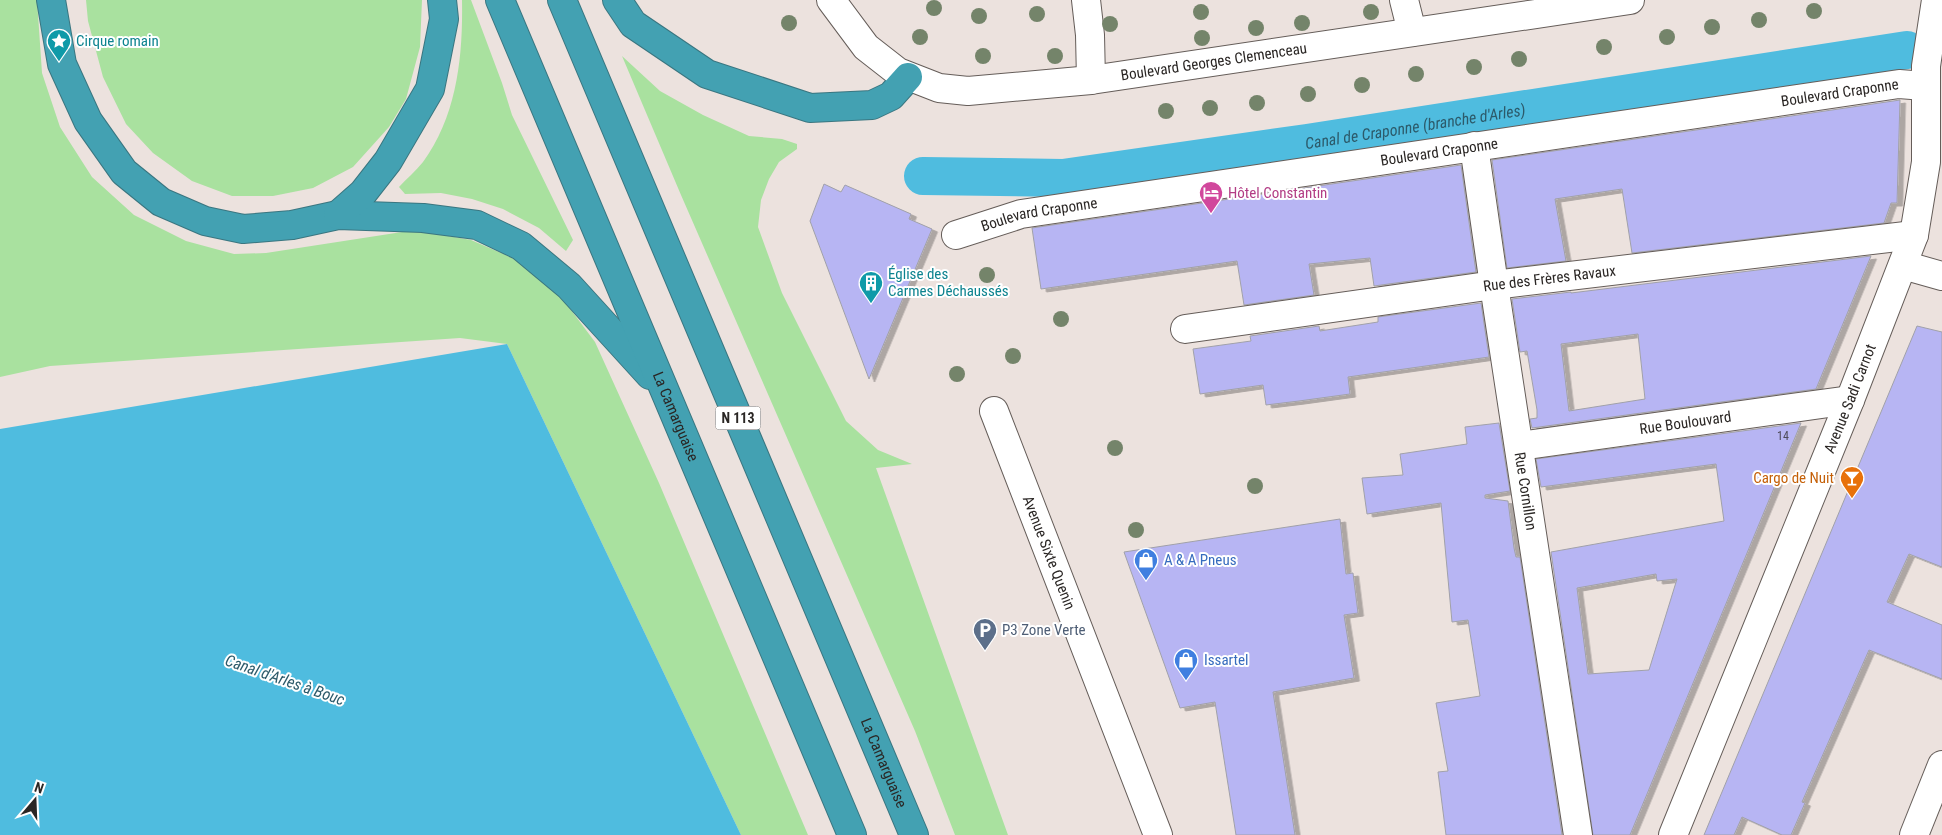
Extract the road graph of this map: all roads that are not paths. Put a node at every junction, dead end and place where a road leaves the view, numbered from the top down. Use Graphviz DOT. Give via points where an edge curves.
graph roads {
  1 [pos="51,0"];
  2 [pos="442,0"];
  3 [pos="500,0"];
  4 [pos="562,0"];
  5 [pos="616,0"];
  6 [pos="831,0"];
  7 [pos="1086,0"];
  8 [pos="1404,0"];
  9 [pos="1630,0"];
  10 [pos="1936,0"];
  11 [pos="1412,32"];
  12 [pos="908,77"];
  13 [pos="1091,80"];
  14 [pos="1926,86"];
  15 [pos="1474,146"];
  16 [pos="338,215"];
  17 [pos="956,235"];
  18 [pos="1914,235"];
  19 [pos="1903,265"];
  20 [pos="1942,276"];
  21 [pos="1494,284"];
  22 [pos="1185,329"];
  23 [pos="665,391"];
  24 [pos="1850,400"];
  25 [pos="994,411"];
  26 [pos="1519,446"];
  27 [pos="1942,765"];
  28 [pos="852,835"];
  29 [pos="914,835"];
  30 [pos="1158,835"];
  31 [pos="1578,835"];
  32 [pos="1673,835"];
  33 [pos="1914,835"];
  1 -- 16 [label="highway" via="62,64 88,121 124,172 161,202 205,221 243,228 292,225"];
  2 -- 16 [label="highway" via="444,19 430,89 388,160 363,193"];
  3 -- 23 [label="highway, La Camarguaise"];
  4 -- 29 [label="highway, La Camarguaise / N 113"];
  5 -- 12 [label="highway" via="633,24 707,74 810,108 872,105 891,96"];
  6 -- 12 [label="street, Boulevard Georges Clemenceau" via="866,46"];
  7 -- 13 [label="street"];
  8 -- 11 [label="street"];
  9 -- 11 [label="street, Boulevard Georges Clemenceau"];
  10 -- 14 [label="street, Avenue Sadi Carnot"];
  11 -- 13 [label="street, Boulevard Georges Clemenceau"];
  12 -- 13 [label="street, Boulevard Georges Clemenceau" via="939,88 968,91"];
  14 -- 15 [label="street, Boulevard Craponne" via="1899,84"];
  14 -- 18 [label="street, Avenue Sadi Carnot" via="1926,162"];
  15 -- 17 [label="street, Boulevard Craponne" via="1021,214"];
  15 -- 21 [label="street, Rue Cornillon"];
  16 -- 23 [label="highway" via="423,218 477,225 521,246 569,286"];
  18 -- 19 [label="street, Avenue Sadi Carnot"];
  18 -- 21 [label="street, Rue des Frères Ravaux"];
  19 -- 20 [label="street"];
  19 -- 24 [label="street, Avenue Sadi Carnot"];
  21 -- 22 [label="street, Rue des Frères Ravaux"];
  21 -- 26 [label="street, Rue Cornillon"];
  23 -- 28 [label="highway, La Camarguaise"];
  24 -- 26 [label="street, Rue Boulouvard"];
  24 -- 32 [label="street, Avenue Sadi Carnot"];
  25 -- 30 [label="street, Avenue Sixte Quenin"];
  26 -- 31 [label="street, Rue Cornillon"];
  27 -- 33 [label="street"];
}
